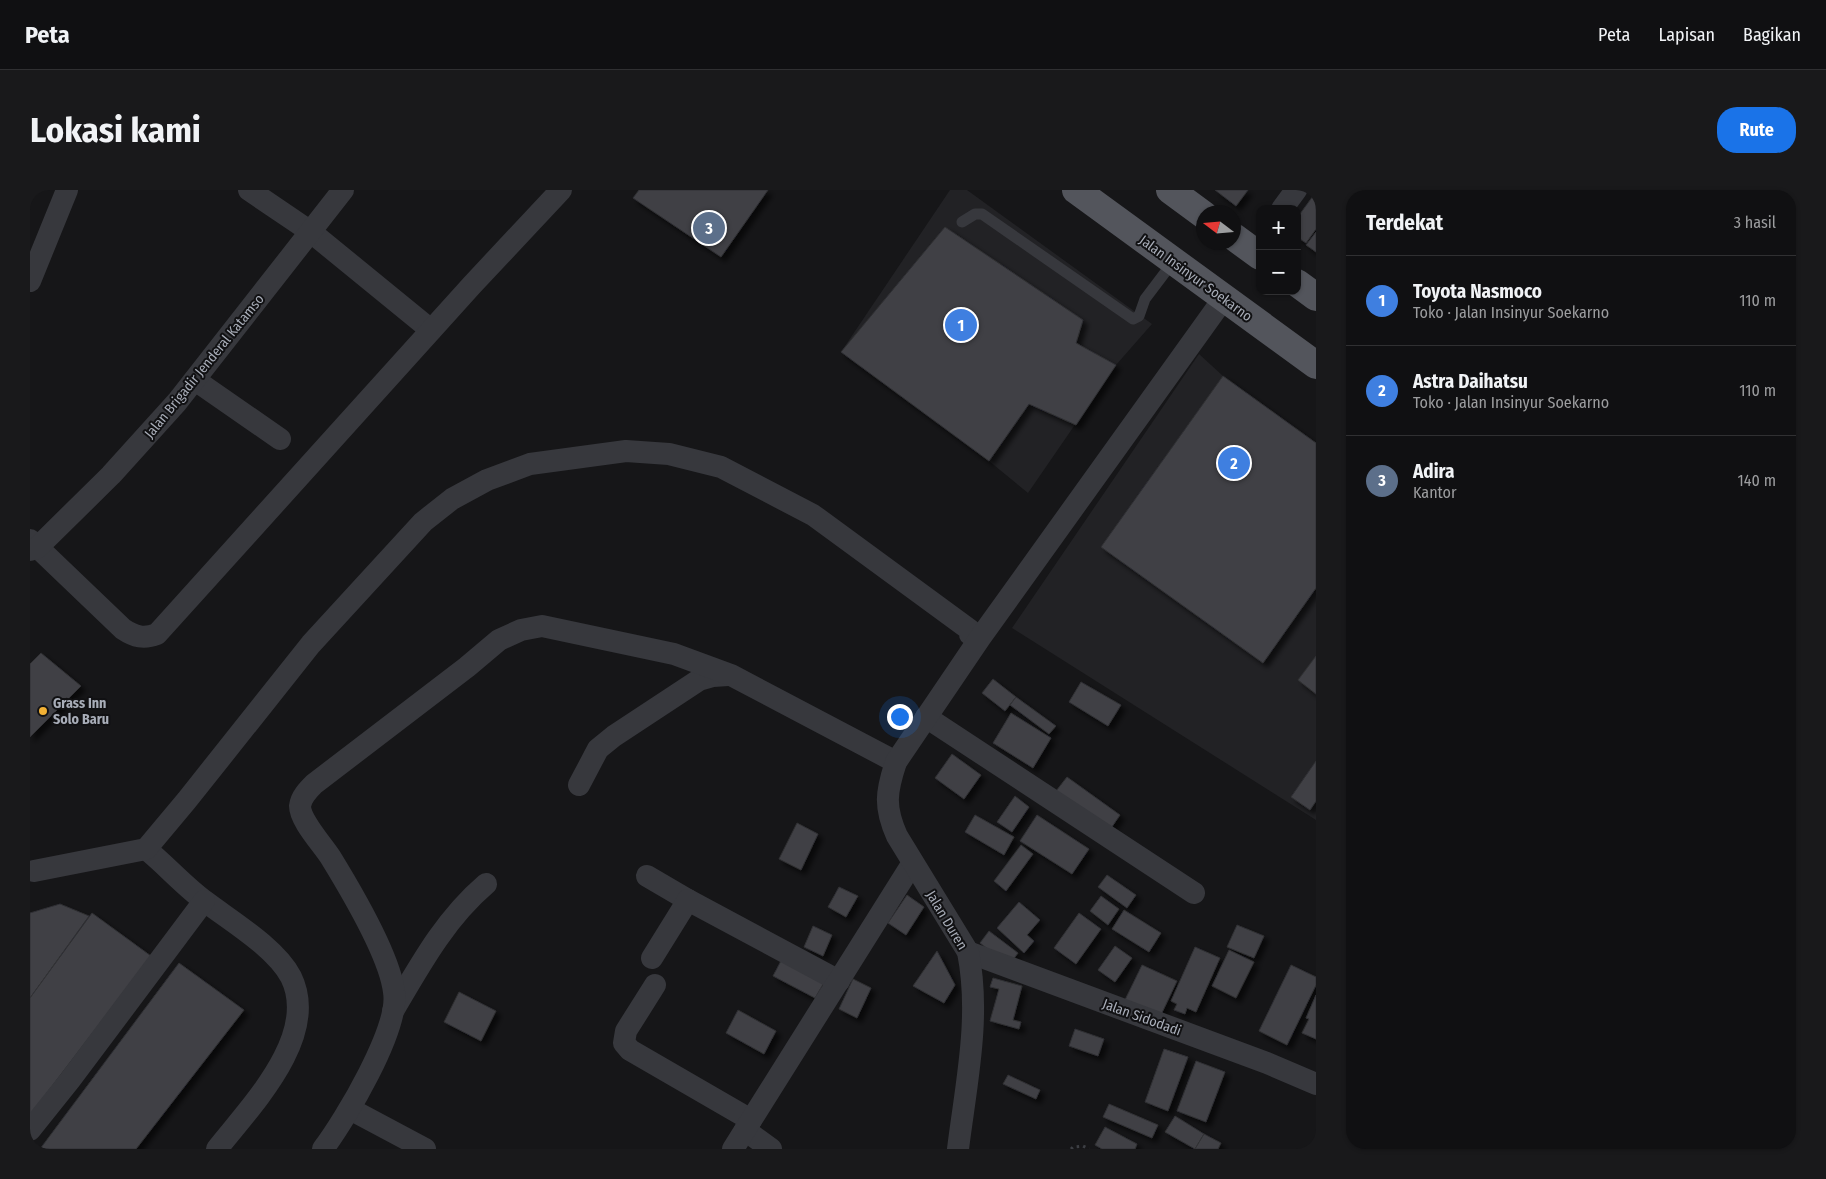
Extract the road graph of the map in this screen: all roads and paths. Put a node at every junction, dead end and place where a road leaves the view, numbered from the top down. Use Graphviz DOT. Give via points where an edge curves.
graph roads {
  1 [pos="67,190"];
  2 [pos="249,190"];
  3 [pos="344,190"];
  4 [pos="561,190"];
  5 [pos="1076,190"];
  6 [pos="1170,190"];
  7 [pos="1296,190"];
  8 [pos="1285,205"];
  9 [pos="1196,209"];
  10 [pos="962,222"];
  11 [pos="311,232"];
  12 [pos="1173,262"];
  13 [pos="30,281"];
  14 [pos="1301,286"];
  15 [pos="1316,297"];
  16 [pos="1224,298"];
  17 [pos="431,330"];
  18 [pos="1316,365"];
  19 [pos="196,380"];
  20 [pos="280,440"];
  21 [pos="32,546"];
  22 [pos="976,635"];
  23 [pos="731,675"];
  24 [pos="926,717"];
  25 [pos="896,762"];
  26 [pos="579,785"];
  27 [pos="146,849"];
  28 [pos="912,864"];
  29 [pos="31,870"];
  30 [pos="647,876"];
  31 [pos="486,884"];
  32 [pos="1194,893"];
  33 [pos="688,900"];
  34 [pos="204,901"];
  35 [pos="968,952"];
  36 [pos="652,958"];
  37 [pos="839,981"];
  38 [pos="655,985"];
  39 [pos="393,1012"];
  40 [pos="1316,1084"];
  41 [pos="357,1113"];
  42 [pos="748,1125"];
  43 [pos="30,1130"];
  44 [pos="217,1149"];
  45 [pos="323,1149"];
  46 [pos="425,1149"];
  47 [pos="733,1149"];
  48 [pos="771,1149"];
  49 [pos="958,1149"];
  50 [pos="1071,1149"];
  51 [pos="1089,1149"];
  1 -- 13 [label="street"];
  2 -- 11 [label="street"];
  3 -- 11 [label="street, Jalan Brigadir Jenderal Katamso"];
  4 -- 17 [label="street"];
  5 -- 12 [label="main road, Jalan Insinyur Soekarno"];
  6 -- 9 [label="main road"];
  7 -- 8 [label="street"];
  10 -- 12 [label="lane" via="975,214 982,214 1133,319"];
  11 -- 17 [label="street"];
  11 -- 19 [label="street, Jalan Brigadir Jenderal Katamso"];
  12 -- 16 [label="main road, Jalan Insinyur Soekarno"];
  14 -- 15 [label="main road"];
  16 -- 18 [label="main road, Jalan Insinyur Soekarno"];
  16 -- 22 [label="street, Jalan Duren"];
  17 -- 21 [label="street" via="157,634 147,638 130,634"];
  19 -- 20 [label="street"];
  19 -- 21 [label="street, Jalan Brigadir Jenderal Katamso" via="111,475"];
  22 -- 24 [label="street, Jalan Duren"];
  22 -- 27 [label="street" via="813,515 721,468 669,454 626,451 530,464 487,480 452,499 423,522 311,644"];
  23 -- 25 [label="street"];
  23 -- 26 [label="street" via="699,680 614,736 598,749"];
  23 -- 39 [label="street" via="674,654 634,644 542,626 521,630 499,640 314,784 302,798 303,817 335,865 379,949 395,993"];
  24 -- 25 [label="street, Jalan Duren"];
  24 -- 32 [label="street"];
  25 -- 28 [label="street, Jalan Duren" via="887,796 888,816"];
  27 -- 29 [label="street"];
  27 -- 34 [label="street"];
  28 -- 35 [label="street, Jalan Duren"];
  28 -- 37 [label="street"];
  30 -- 33 [label="street"];
  31 -- 39 [label="street" via="451,918"];
  33 -- 36 [label="street"];
  33 -- 37 [label="street"];
  34 -- 43 [label="street"];
  34 -- 44 [label="street" via="268,949 290,976 296,992 298,1014 296,1030 263,1091"];
  35 -- 40 [label="street, Jalan Sidodadi"];
  35 -- 49 [label="street, Jalan Duren" via="974,1013"];
  37 -- 42 [label="street"];
  38 -- 42 [label="street" via="626,1031 624,1043 630,1050"];
  39 -- 41 [label="street"];
  41 -- 45 [label="street"];
  41 -- 46 [label="street"];
  42 -- 47 [label="street"];
  42 -- 48 [label="street"];
  50 -- 51 [label="path" via="1073,1146"];
}
